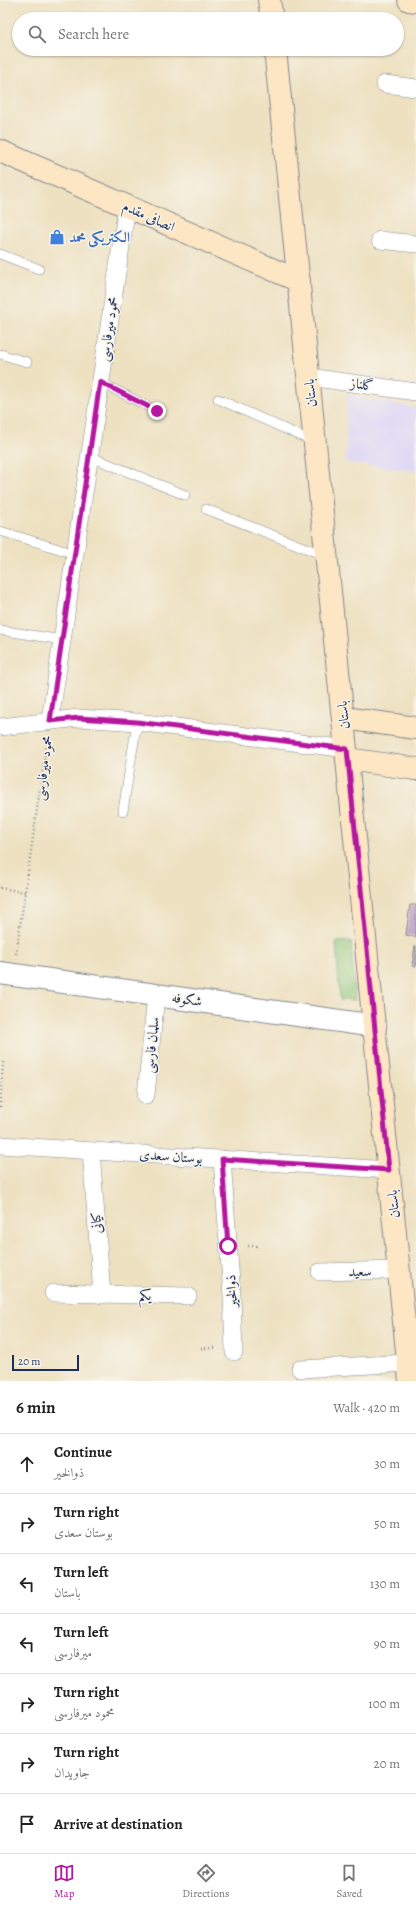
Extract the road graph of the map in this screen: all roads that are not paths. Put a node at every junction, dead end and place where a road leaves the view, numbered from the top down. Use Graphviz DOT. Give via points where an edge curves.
graph roads {
  1 [pos="269,0"];
  2 [pos="409,0"];
  3 [pos="416,1"];
  4 [pos="271,12"];
  5 [pos="276,56"];
  6 [pos="386,84"];
  7 [pos="416,88"];
  8 [pos="0,151"];
  9 [pos="126,206"];
  10 [pos="380,240"];
  11 [pos="416,244"];
  12 [pos="0,254"];
  13 [pos="39,269"];
  14 [pos="298,280"];
  15 [pos="0,354"];
  16 [pos="28,362"];
  17 [pos="309,377"];
  18 [pos="100,382"];
  19 [pos="416,392"];
  20 [pos="218,399"];
  21 [pos="157,411"];
  22 [pos="315,443"];
  23 [pos="89,456"];
  24 [pos="185,495"];
  25 [pos="206,508"];
  26 [pos="0,531"];
  27 [pos="75,554"];
  28 [pos="327,557"];
  29 [pos="0,630"];
  30 [pos="62,640"];
  31 [pos="344,718"];
  32 [pos="50,721"];
  33 [pos="137,722"];
  34 [pos="0,727"];
  35 [pos="416,728"];
  36 [pos="347,754"];
  37 [pos="416,769"];
  38 [pos="124,811"];
  39 [pos="6,974"];
  40 [pos="156,995"];
  41 [pos="375,1026"];
  42 [pos="146,1095"];
  43 [pos="0,1145"];
  44 [pos="91,1151"];
  45 [pos="222,1159"];
  46 [pos="389,1170"];
  47 [pos="399,1270"];
  48 [pos="320,1272"];
  49 [pos="53,1293"];
  50 [pos="102,1294"];
  51 [pos="188,1296"];
  52 [pos="234,1352"];
  53 [pos="300,1369"];
  54 [pos="409,1372"];
  1 -- 4 [label="main road"];
  2 -- 3 [label="main road"];
  5 -- 14 [label="main road, باستان"];
  6 -- 7 [label="street"];
  8 -- 9 [label="main road, انصافی مقدم"];
  9 -- 14 [label="main road, انصافی مقدم"];
  9 -- 18 [label="street, محمود میرفارسی"];
  10 -- 11 [label="street"];
  12 -- 13 [label="lane"];
  14 -- 17 [label="main road, باستان"];
  15 -- 16 [label="lane"];
  17 -- 19 [label="street, گلناز"];
  17 -- 22 [label="main road, باستان"];
  18 -- 21 [label="lane"];
  18 -- 23 [label="street, محمود میرفارسی"];
  20 -- 22 [label="lane"];
  22 -- 28 [label="main road, باستان"];
  23 -- 24 [label="lane"];
  23 -- 27 [label="street, محمود میرفارسی"];
  25 -- 28 [label="lane"];
  26 -- 27 [label="lane"];
  27 -- 30 [label="street, محمود میرفارسی"];
  28 -- 31 [label="main road, باستان"];
  29 -- 30 [label="lane"];
  30 -- 32 [label="street, محمود میرفارسی"];
  31 -- 35 [label="main road"];
  31 -- 36 [label="main road, باستان"];
  32 -- 33 [label="street" via="79,718"];
  32 -- 34 [label="street"];
  33 -- 36 [label="street"];
  33 -- 38 [label="lane"];
  36 -- 37 [label="main road"];
  36 -- 41 [label="main road, باستان"];
  39 -- 40 [label="street, شکوفه"];
  40 -- 41 [label="street, شکوفه"];
  40 -- 42 [label="street, سلمان فارسی"];
  41 -- 46 [label="main road, باستان"];
  43 -- 44 [label="street, بوستان سعدى"];
  44 -- 45 [label="street, بوستان سعدى"];
  44 -- 50 [label="street, کیانی"];
  45 -- 46 [label="street, بوستان سعدى"];
  45 -- 52 [label="street, ذوالخیر"];
  46 -- 47 [label="main road, باستان"];
  47 -- 48 [label="street, سعید"];
  47 -- 54 [label="main road, باستان"];
  49 -- 50 [label="street, یکم"];
  50 -- 51 [label="street, یکم"];
  53 -- 54 [label="street"];
}
